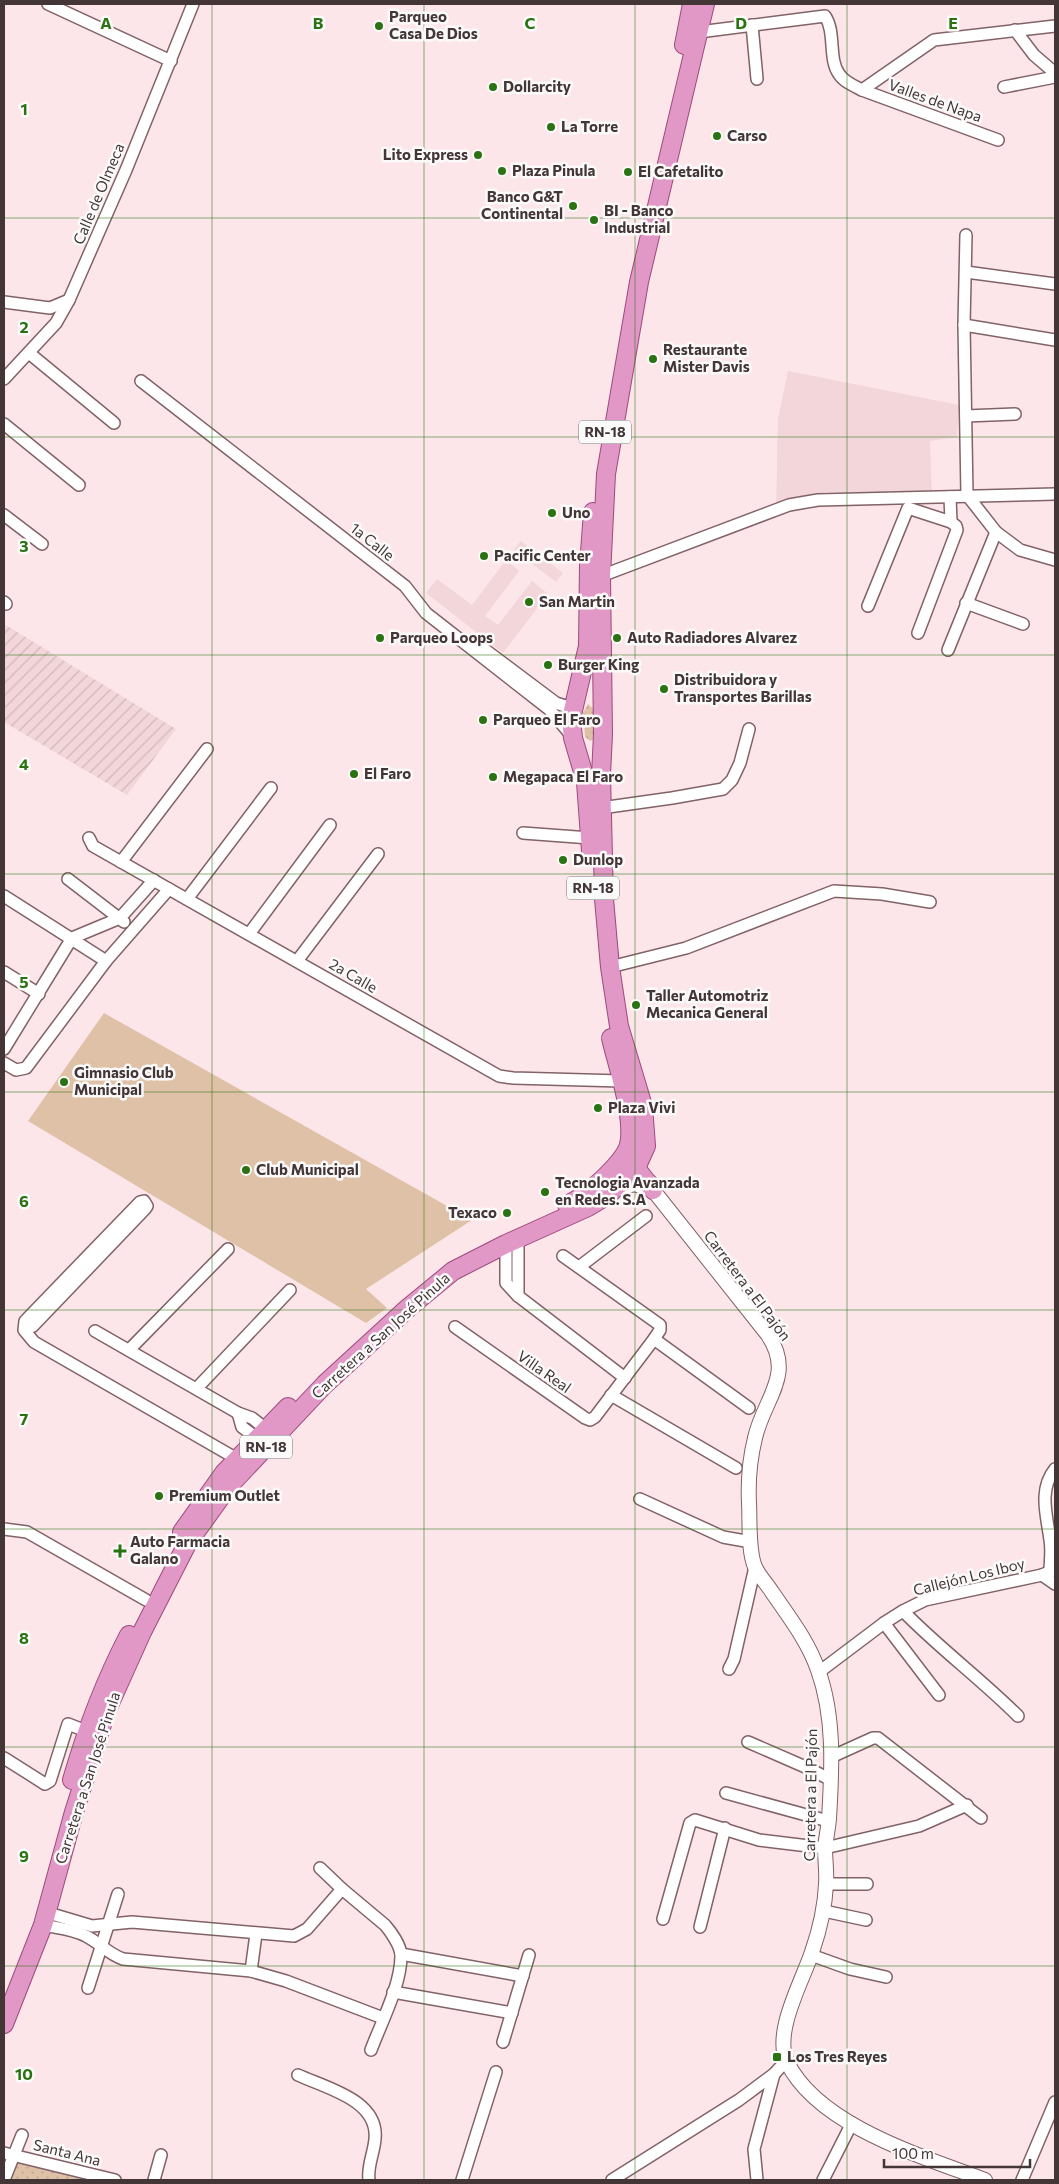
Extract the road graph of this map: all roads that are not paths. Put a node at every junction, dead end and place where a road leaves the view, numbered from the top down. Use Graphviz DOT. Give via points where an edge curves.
graph roads {
  1 [pos="48,4"];
  2 [pos="193,4"];
  3 [pos="692,4"];
  4 [pos="704,4"];
  5 [pos="752,25"];
  6 [pos="1055,26"];
  7 [pos="1015,30"];
  8 [pos="699,32"];
  9 [pos="171,61"];
  10 [pos="1055,75"];
  11 [pos="757,79"];
  12 [pos="1004,87"];
  13 [pos="862,90"];
  14 [pos="998,140"];
  15 [pos="966,235"];
  16 [pos="966,272"];
  17 [pos="1055,284"];
  18 [pos="68,300"];
  19 [pos="4,302"];
  20 [pos="964,325"];
  21 [pos="1055,340"];
  22 [pos="28,353"];
  23 [pos="4,379"];
  24 [pos="141,381"];
  25 [pos="1015,414"];
  26 [pos="966,416"];
  27 [pos="114,423"];
  28 [pos="4,424"];
  29 [pos="79,485"];
  30 [pos="1055,494"];
  31 [pos="594,495"];
  32 [pos="967,495"];
  33 [pos="945,497"];
  34 [pos="4,514"];
  35 [pos="945,520"];
  36 [pos="996,532"];
  37 [pos="42,544"];
  38 [pos="1055,560"];
  39 [pos="602,576"];
  40 [pos="966,603"];
  41 [pos="868,606"];
  42 [pos="1024,624"];
  43 [pos="918,633"];
  44 [pos="472,640"];
  45 [pos="948,650"];
  46 [pos="603,704"];
  47 [pos="574,705"];
  48 [pos="749,729"];
  49 [pos="603,737"];
  50 [pos="573,738"];
  51 [pos="206,749"];
  52 [pos="271,788"];
  53 [pos="601,808"];
  54 [pos="330,824"];
  55 [pos="523,832"];
  56 [pos="89,838"];
  57 [pos="590,838"];
  58 [pos="378,854"];
  59 [pos="122,862"];
  60 [pos="68,879"];
  61 [pos="154,880"];
  62 [pos="169,889"];
  63 [pos="191,895"];
  64 [pos="4,896"];
  65 [pos="930,902"];
  66 [pos="120,918"];
  67 [pos="134,929"];
  68 [pos="252,930"];
  69 [pos="72,938"];
  70 [pos="301,957"];
  71 [pos="106,961"];
  72 [pos="610,967"];
  73 [pos="4,972"];
  74 [pos="39,994"];
  75 [pos="4,1049"];
  76 [pos="4,1063"];
  77 [pos="624,1073"];
  78 [pos="626,1101"];
  79 [pos="646,1146"];
  80 [pos="636,1168"];
  81 [pos="617,1189"];
  82 [pos="652,1190"];
  83 [pos="646,1216"];
  84 [pos="512,1242"];
  85 [pos="105,1245"];
  86 [pos="228,1249"];
  87 [pos="563,1256"];
  88 [pos="578,1267"];
  89 [pos="290,1290"];
  90 [pos="455,1327"];
  91 [pos="95,1331"];
  92 [pos="654,1339"];
  93 [pos="129,1350"];
  94 [pos="625,1378"];
  95 [pos="197,1388"];
  96 [pos="611,1395"];
  97 [pos="749,1408"];
  98 [pos="238,1413"];
  99 [pos="258,1433"];
  100 [pos="237,1459"];
  101 [pos="736,1468"];
  102 [pos="1055,1469"];
  103 [pos="640,1498"];
  104 [pos="4,1529"];
  105 [pos="751,1542"];
  106 [pos="755,1567"];
  107 [pos="1049,1572"];
  108 [pos="1055,1584"];
  109 [pos="146,1600"];
  110 [pos="903,1611"];
  111 [pos="884,1623"];
  112 [pos="728,1669"];
  113 [pos="819,1672"];
  114 [pos="939,1694"];
  115 [pos="1018,1716"];
  116 [pos="86,1731"];
  117 [pos="748,1742"];
  118 [pos="831,1757"];
  119 [pos="4,1758"];
  120 [pos="831,1780"];
  121 [pos="726,1793"];
  122 [pos="967,1805"];
  123 [pos="981,1818"];
  124 [pos="828,1820"];
  125 [pos="725,1828"];
  126 [pos="825,1848"];
  127 [pos="320,1868"];
  128 [pos="826,1884"];
  129 [pos="868,1884"];
  130 [pos="342,1890"];
  131 [pos="118,1894"];
  132 [pos="824,1911"];
  133 [pos="44,1919"];
  134 [pos="663,1919"];
  135 [pos="866,1920"];
  136 [pos="109,1924"];
  137 [pos="700,1927"];
  138 [pos="256,1934"];
  139 [pos="102,1947"];
  140 [pos="401,1954"];
  141 [pos="812,1954"];
  142 [pos="529,1955"];
  143 [pos="251,1971"];
  144 [pos="522,1976"];
  145 [pos="886,1977"];
  146 [pos="88,1988"];
  147 [pos="393,1992"];
  148 [pos="4,1994"];
  149 [pos="512,2013"];
  150 [pos="383,2018"];
  151 [pos="4,2024"];
  152 [pos="503,2042"];
  153 [pos="371,2050"];
  154 [pos="786,2061"];
  155 [pos="496,2072"];
  156 [pos="774,2074"];
  157 [pos="298,2075"];
  158 [pos="1055,2102"];
  159 [pos="852,2123"];
  160 [pos="22,2135"];
  161 [pos="9,2154"];
  162 [pos="161,2155"];
  163 [pos="6,2167"];
  164 [pos="4,2180"];
  165 [pos="114,2180"];
  166 [pos="154,2180"];
  167 [pos="369,2180"];
  168 [pos="462,2180"];
  169 [pos="612,2180"];
  170 [pos="757,2180"];
  171 [pos="823,2180"];
  172 [pos="985,2180"];
  173 [pos="1022,2180"];
  1 -- 9 [label="street"];
  2 -- 9 [label="street, Calle de Olmeca"];
  3 -- 31 [label="main road, Carretera a San José Pinula / RN-18" via="632,272"];
  4 -- 8 [label="main road, Carretera a San José Pinula / RN-18"];
  5 -- 8 [label="street, Valles de Napa"];
  5 -- 11 [label="street"];
  5 -- 13 [label="street, Valles de Napa" via="825,16 830,22 836,69 847,82"];
  6 -- 7 [label="street, Valles de Napa"];
  7 -- 10 [label="street"];
  7 -- 13 [label="street, Valles de Napa" via="934,40"];
  8 -- 39 [label="main road, Carretera a San José Pinula / RN-18" via="646,248 628,340 606,474"];
  9 -- 18 [label="street, Calle de Olmeca"];
  10 -- 12 [label="street"];
  13 -- 14 [label="street, Valles de Napa"];
  15 -- 16 [label="street"];
  16 -- 17 [label="street"];
  16 -- 20 [label="street"];
  18 -- 19 [label="street" via="50,308"];
  18 -- 22 [label="street, Calle de Olmeca" via="56,323"];
  20 -- 21 [label="street"];
  20 -- 26 [label="street"];
  22 -- 23 [label="street, Calle de Olmeca"];
  22 -- 27 [label="street"];
  24 -- 50 [label="street, 1a Calle" via="404,586 426,613 550,710"];
  25 -- 26 [label="street"];
  26 -- 32 [label="street"];
  28 -- 29 [label="street"];
  30 -- 32 [label="street"];
  31 -- 39 [label="main road" via="599,502 596,570"];
  31 -- 47 [label="main road, Carretera a San José Pinula / RN-18" via="589,564 589,638"];
  32 -- 33 [label="street"];
  32 -- 36 [label="street"];
  33 -- 35 [label="street"];
  33 -- 39 [label="street" via="818,500 789,505"];
  34 -- 37 [label="street"];
  35 -- 41 [label="street" via="911,507 905,511"];
  35 -- 43 [label="street" via="958,530"];
  36 -- 38 [label="street" via="1020,550"];
  36 -- 40 [label="street"];
  39 -- 46 [label="main road, Carretera a San José Pinula / RN-18"];
  40 -- 42 [label="street"];
  40 -- 45 [label="street"];
  44 -- 47 [label="street" via="556,703"];
  46 -- 47 [label="main road" via="589,696"];
  46 -- 49 [label="main road, Carretera a San José Pinula / RN-18"];
  47 -- 50 [label="main road, Carretera a San José Pinula / RN-18" via="571,719"];
  48 -- 53 [label="street" via="740,763 732,780 723,789"];
  49 -- 50 [label="main road" via="598,743 589,745"];
  49 -- 53 [label="main road, Carretera a San José Pinula / RN-18"];
  50 -- 57 [label="main road, Carretera a San José Pinula / RN-18" via="586,782"];
  51 -- 59 [label="street"];
  52 -- 63 [label="street"];
  53 -- 72 [label="main road, Carretera a San José Pinula / RN-18"];
  54 -- 68 [label="street"];
  55 -- 57 [label="street"];
  56 -- 59 [label="street, 2a Calle" via="94,846"];
  57 -- 77 [label="main road, Carretera a San José Pinula / RN-18" via="597,952 606,1016"];
  58 -- 70 [label="street"];
  59 -- 61 [label="street, 2a Calle"];
  60 -- 66 [label="street"];
  61 -- 62 [label="street, 2a Calle"];
  61 -- 66 [label="street"];
  62 -- 63 [label="street, 2a Calle"];
  62 -- 67 [label="street"];
  63 -- 68 [label="street, 2a Calle"];
  64 -- 69 [label="street"];
  65 -- 72 [label="street" via="882,894 834,892 686,948"];
  66 -- 67 [label="street"];
  66 -- 69 [label="street"];
  67 -- 71 [label="street"];
  68 -- 70 [label="street, 2a Calle"];
  69 -- 71 [label="street"];
  69 -- 74 [label="street"];
  70 -- 77 [label="street, 2a Calle" via="499,1076"];
  71 -- 76 [label="street" via="26,1068 16,1070"];
  72 -- 77 [label="main road, Carretera a San José Pinula / RN-18"];
  73 -- 74 [label="street"];
  74 -- 75 [label="street"];
  77 -- 78 [label="main road, Carretera a San José Pinula / RN-18"];
  77 -- 79 [label="main road, Carretera a San José Pinula / RN-18" via="643,1106"];
  78 -- 80 [label="main road" via="637,1124"];
  78 -- 99 [label="main road, Carretera a San José Pinula / RN-18" via="630,1134 627,1149 601,1181 582,1198 445,1264"];
  79 -- 80 [label="main road, Carretera a San José Pinula / RN-18"];
  79 -- 82 [label="street, Carretera a El Pajón" via="646,1169"];
  80 -- 81 [label="main road, Carretera a San José Pinula / RN-18"];
  80 -- 82 [label="main road"];
  81 -- 82 [label="street" via="634,1184"];
  81 -- 84 [label="main road, Carretera a San José Pinula / RN-18" via="588,1207"];
  82 -- 105 [label="street, Carretera a El Pajón" via="768,1335 779,1356 779,1375 761,1418 753,1448 749,1498"];
  83 -- 88 [label="street"];
  84 -- 94 [label="street" via="506,1283 518,1296"];
  84 -- 133 [label="main road, Carretera a San José Pinula / RN-18" via="453,1272 408,1308 325,1384 228,1488 187,1544 106,1712"];
  85 -- 100 [label="street" via="33,1326 24,1330 34,1342"];
  86 -- 93 [label="street"];
  87 -- 88 [label="street"];
  88 -- 92 [label="street" via="660,1325"];
  89 -- 95 [label="street"];
  90 -- 96 [label="street, Villa Real" via="585,1418 590,1420 594,1417"];
  91 -- 93 [label="street"];
  92 -- 94 [label="street, Villa Real"];
  92 -- 97 [label="street"];
  93 -- 95 [label="street"];
  94 -- 96 [label="street, Villa Real"];
  95 -- 98 [label="street"];
  96 -- 101 [label="street"];
  98 -- 99 [label="street" via="252,1418"];
  98 -- 99 [label="street" via="242,1427"];
  99 -- 100 [label="main road, Carretera a San José Pinula / RN-18"];
  100 -- 109 [label="main road, Carretera a San José Pinula / RN-18" via="208,1493 180,1534"];
  102 -- 107 [label="street" via="1045,1490 1051,1542"];
  103 -- 105 [label="street" via="723,1537"];
  104 -- 109 [label="street" via="27,1532"];
  105 -- 106 [label="street, Carretera a El Pajón"];
  106 -- 112 [label="street" via="734,1659"];
  106 -- 113 [label="street, Carretera a El Pajón" via="801,1634"];
  107 -- 108 [label="street"];
  107 -- 110 [label="street, Callejón Los Iboy" via="925,1600"];
  109 -- 116 [label="main road, Carretera a San José Pinula / RN-18" via="106,1680"];
  110 -- 111 [label="street, Callejón Los Iboy"];
  110 -- 115 [label="street"];
  111 -- 113 [label="street, Callejón Los Iboy"];
  111 -- 114 [label="street"];
  113 -- 118 [label="street, Carretera a El Pajón" via="830,1724"];
  116 -- 119 [label="street" via="68,1724 50,1781 46,1784"];
  116 -- 148 [label="main road, Carretera a San José Pinula / RN-18" via="29,1928"];
  117 -- 120 [label="street"];
  118 -- 120 [label="street, Carretera a El Pajón"];
  118 -- 122 [label="street" via="878,1738"];
  120 -- 124 [label="street, Carretera a El Pajón"];
  121 -- 124 [label="street"];
  122 -- 123 [label="street"];
  122 -- 126 [label="street" via="919,1826"];
  124 -- 126 [label="street, Carretera a El Pajón"];
  125 -- 126 [label="street" via="759,1840"];
  125 -- 134 [label="street" via="695,1820 690,1823"];
  125 -- 137 [label="street"];
  126 -- 128 [label="street, Carretera a El Pajón"];
  127 -- 130 [label="street"];
  128 -- 129 [label="street"];
  128 -- 132 [label="street, Carretera a El Pajón"];
  130 -- 138 [label="street" via="302,1934 286,1937"];
  130 -- 140 [label="street" via="390,1931"];
  131 -- 136 [label="street"];
  132 -- 135 [label="street"];
  132 -- 141 [label="street, Carretera a El Pajón"];
  133 -- 136 [label="street" via="92,1926"];
  133 -- 139 [label="street" via="81,1933"];
  133 -- 151 [label="main road, Carretera a San José Pinula / RN-18"];
  136 -- 138 [label="street" via="132,1922"];
  136 -- 139 [label="street"];
  138 -- 143 [label="street"];
  139 -- 143 [label="street" via="114,1956 135,1961"];
  139 -- 146 [label="street"];
  140 -- 144 [label="street"];
  140 -- 147 [label="street"];
  141 -- 145 [label="street" via="850,1969"];
  141 -- 154 [label="street, Carretera a El Pajón" via="789,2009"];
  142 -- 144 [label="street"];
  143 -- 150 [label="street"];
  144 -- 149 [label="street"];
  147 -- 149 [label="street"];
  147 -- 150 [label="street"];
  149 -- 152 [label="street"];
  150 -- 153 [label="street"];
  154 -- 156 [label="street"];
  154 -- 159 [label="street" via="826,2107"];
  155 -- 168 [label="street"];
  156 -- 169 [label="street" via="739,2100"];
  156 -- 170 [label="street" via="754,2149"];
  157 -- 167 [label="street" via="342,2095 370,2114 375,2138"];
  158 -- 173 [label="street"];
  159 -- 171 [label="street"];
  159 -- 172 [label="street" via="885,2142"];
  160 -- 161 [label="street, Santa Ana"];
  161 -- 163 [label="street, Santa Ana"];
  161 -- 165 [label="street, Santa Ana"];
  162 -- 166 [label="street"];
  163 -- 164 [label="street, Santa Ana"];
}
